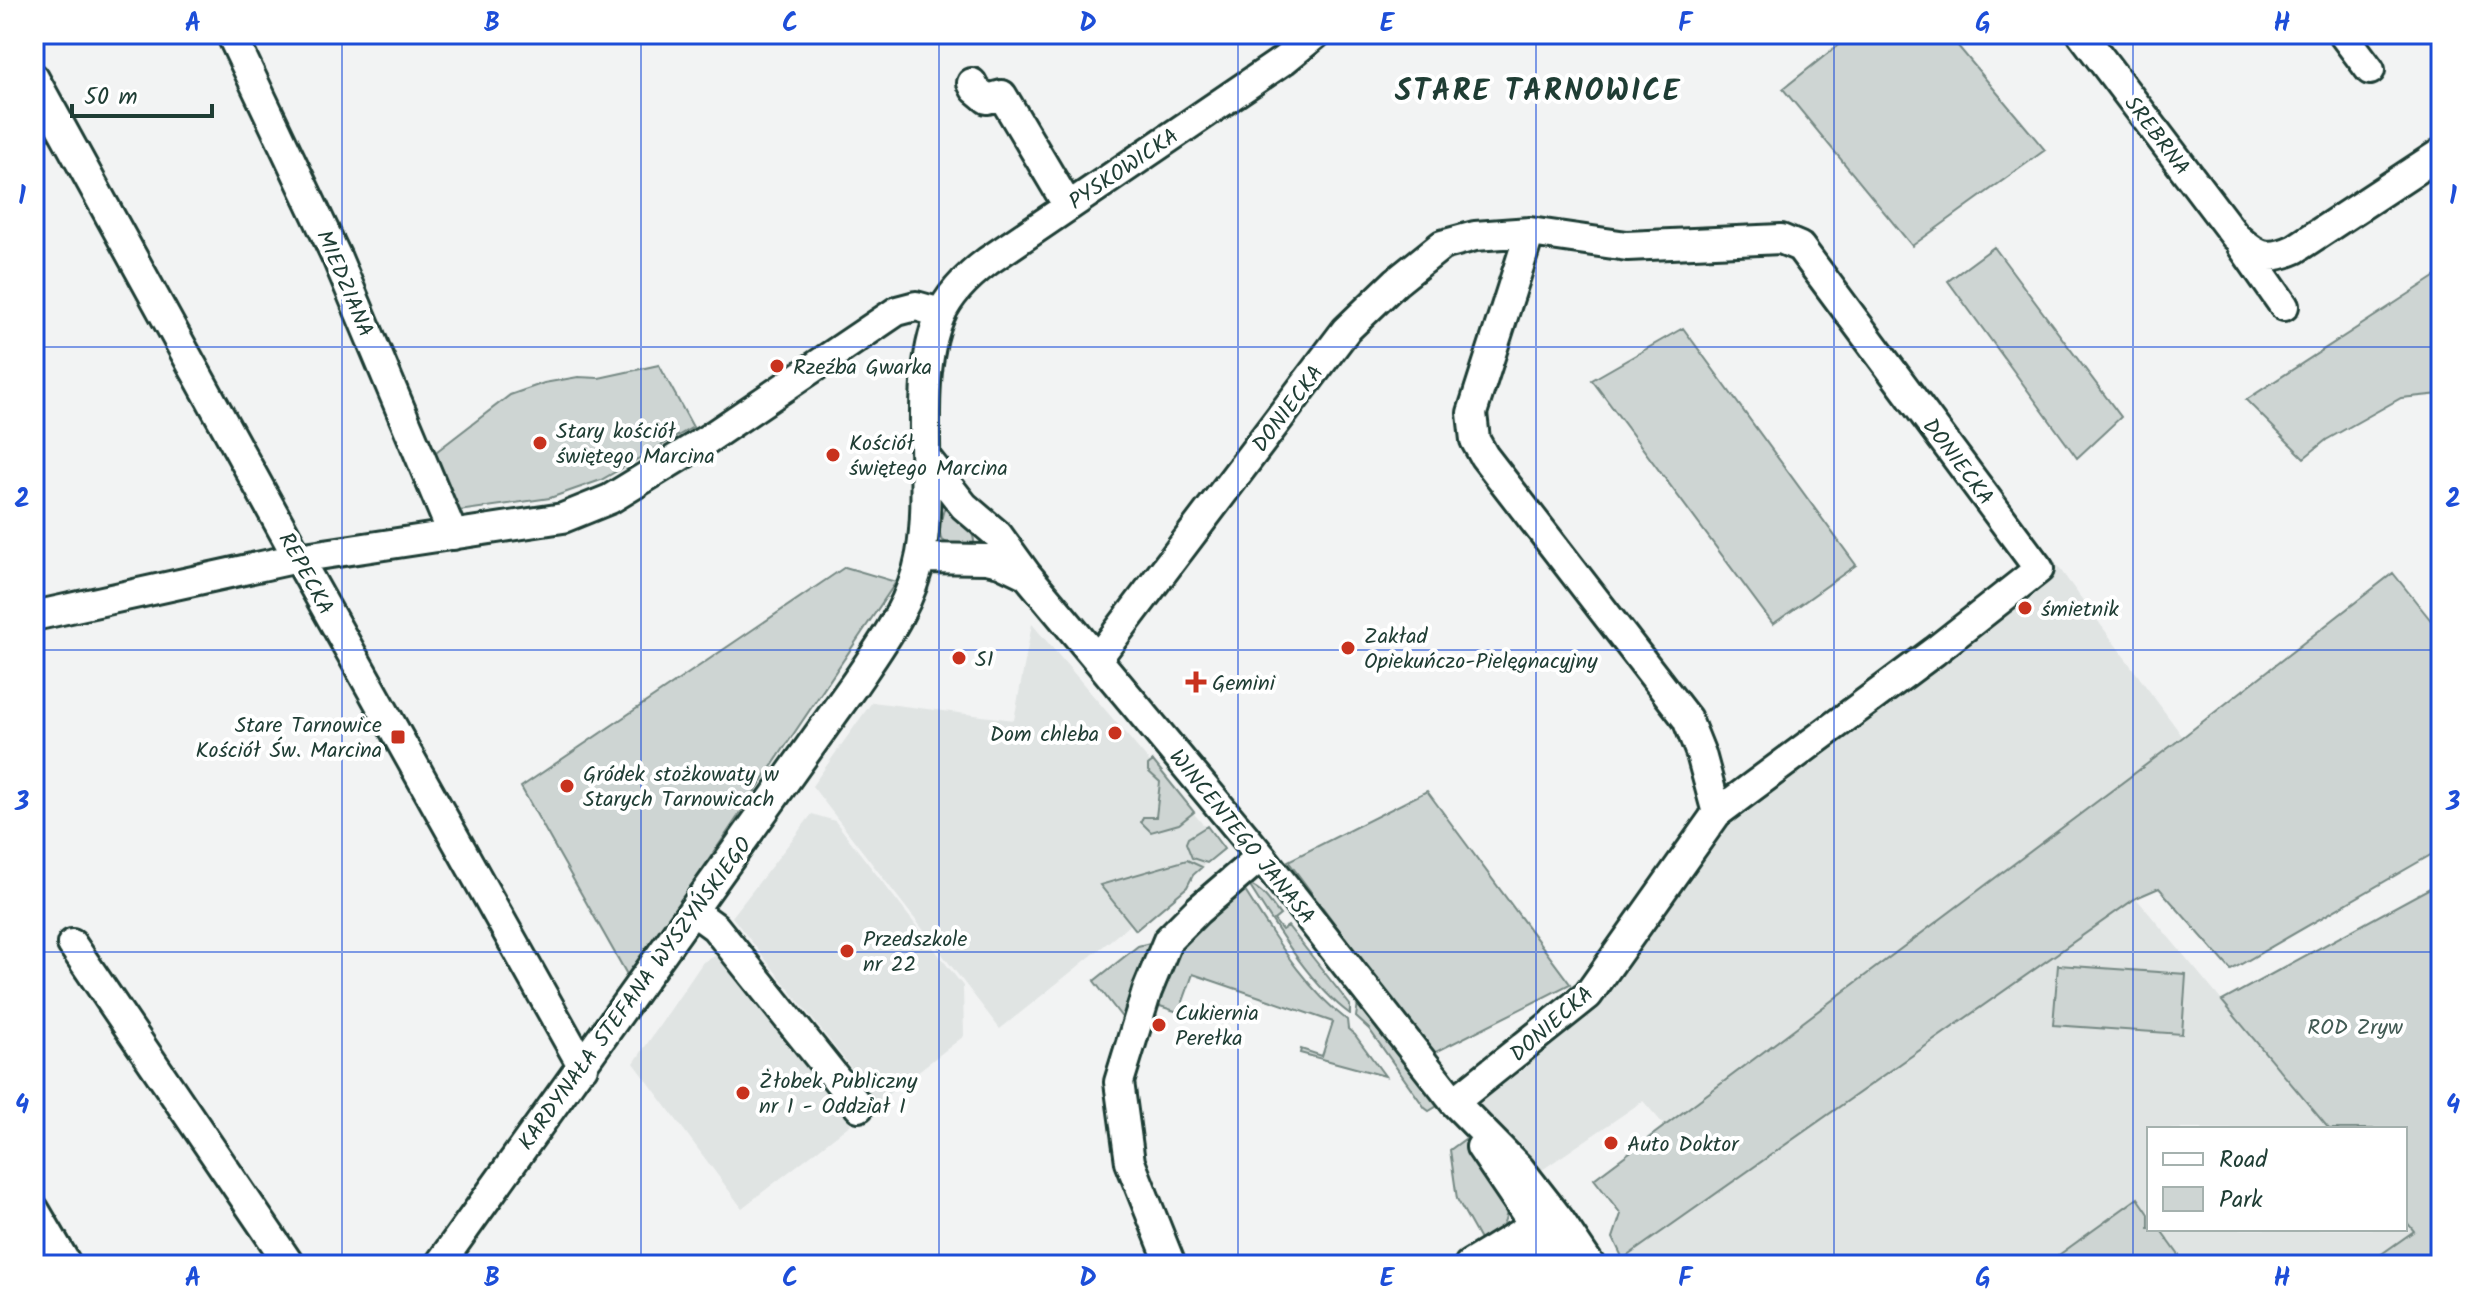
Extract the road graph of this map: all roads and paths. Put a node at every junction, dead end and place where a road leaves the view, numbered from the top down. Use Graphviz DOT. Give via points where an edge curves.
graph roads {
  1 [pos="231,34"];
  2 [pos="1316,34"];
  3 [pos="2082,34"];
  4 [pos="2343,34"];
  5 [pos="2370,70"];
  6 [pos="34,78"];
  7 [pos="972,83"];
  8 [pos="2441,153"];
  9 [pos="1068,206"];
  10 [pos="1530,232"];
  11 [pos="2235,236"];
  12 [pos="2284,306"];
  13 [pos="941,313"];
  14 [pos="927,459"];
  15 [pos="964,506"];
  16 [pos="927,507"];
  17 [pos="453,535"];
  18 [pos="298,558"];
  19 [pos="921,558"];
  20 [pos="1027,575"];
  21 [pos="34,616"];
  22 [pos="1097,659"];
  23 [pos="1717,813"];
  24 [pos="1261,856"];
  25 [pos="693,911"];
  26 [pos="72,944"];
  27 [pos="583,1067"];
  28 [pos="1454,1102"];
  29 [pos="859,1107"];
  30 [pos="1512,1194"];
  31 [pos="34,1209"];
  32 [pos="1546,1228"];
  33 [pos="1507,1256"];
  34 [pos="67,1265"];
  35 [pos="290,1265"];
  36 [pos="439,1265"];
  37 [pos="1171,1265"];
  38 [pos="1469,1265"];
  39 [pos="1565,1265"];
  40 [pos="1590,1265"];
  1 -- 17 [label="street, MIEDZIANA" via="337,258"];
  2 -- 9 [label="street, PYSKOWICKA"];
  3 -- 11 [label="street, SREBRNA"];
  4 -- 5 [label="street"];
  6 -- 18 [label="street, REPECKA"];
  7 -- 9 [label="street" via="987,99 1002,95"];
  8 -- 11 [label="street, SREBRNA" via="2280,256 2258,254"];
  9 -- 13 [label="street, PYSKOWICKA" via="974,271"];
  10 -- 22 [label="street, DONIECKA" via="1475,236 1442,245 1346,330"];
  10 -- 23 [label="street" via="1472,413 1475,440 1687,719"];
  10 -- 23 [label="street, DONIECKA" via="1627,246 1781,239 1800,247 2039,569"];
  11 -- 12 [label="street, SREBRNA"];
  13 -- 14 [label="street, KARDYNAŁA STEFANA WYSZYŃSKIEGO" via="930,356"];
  13 -- 17 [label="street" via="916,306 897,311 610,499 563,518"];
  14 -- 15 [label="street, WINCENTEGO JANASA"];
  14 -- 16 [label="street, KARDYNAŁA STEFANA WYSZYŃSKIEGO"];
  15 -- 16 [label="street" via="940,501"];
  15 -- 20 [label="street, WINCENTEGO JANASA" via="998,535"];
  16 -- 19 [label="street, KARDYNAŁA STEFANA WYSZYŃSKIEGO"];
  17 -- 18 [label="street"];
  18 -- 21 [label="street"];
  18 -- 27 [label="street, REPECKA"];
  19 -- 20 [label="street, WINCENTEGO JANASA" via="987,559"];
  19 -- 25 [label="street, KARDYNAŁA STEFANA WYSZYŃSKIEGO" via="901,614 884,643"];
  20 -- 22 [label="street, WINCENTEGO JANASA"];
  22 -- 24 [label="street, WINCENTEGO JANASA"];
  23 -- 28 [label="street, DONIECKA" via="1588,995"];
  24 -- 28 [label="street, WINCENTEGO JANASA"];
  24 -- 37 [label="street" via="1168,940 1119,1082 1130,1162"];
  25 -- 27 [label="street, KARDYNAŁA STEFANA WYSZYŃSKIEGO"];
  25 -- 29 [label="street" via="715,927"];
  26 -- 35 [label="street"];
  27 -- 36 [label="street, KARDYNAŁA STEFANA WYSZYŃSKIEGO"];
  28 -- 30 [label="street, WINCENTEGO JANASA"];
  28 -- 32 [label="street, WINCENTEGO JANASA" via="1520,1169"];
  30 -- 32 [label="street, WINCENTEGO JANASA"];
  30 -- 33 [label="street" via="1515,1210"];
  31 -- 34 [label="street"];
  32 -- 33 [label="street"];
  32 -- 39 [label="street, WINCENTEGO JANASA"];
  32 -- 40 [label="street, WINCENTEGO JANASA"];
  33 -- 38 [label="street"];
}
